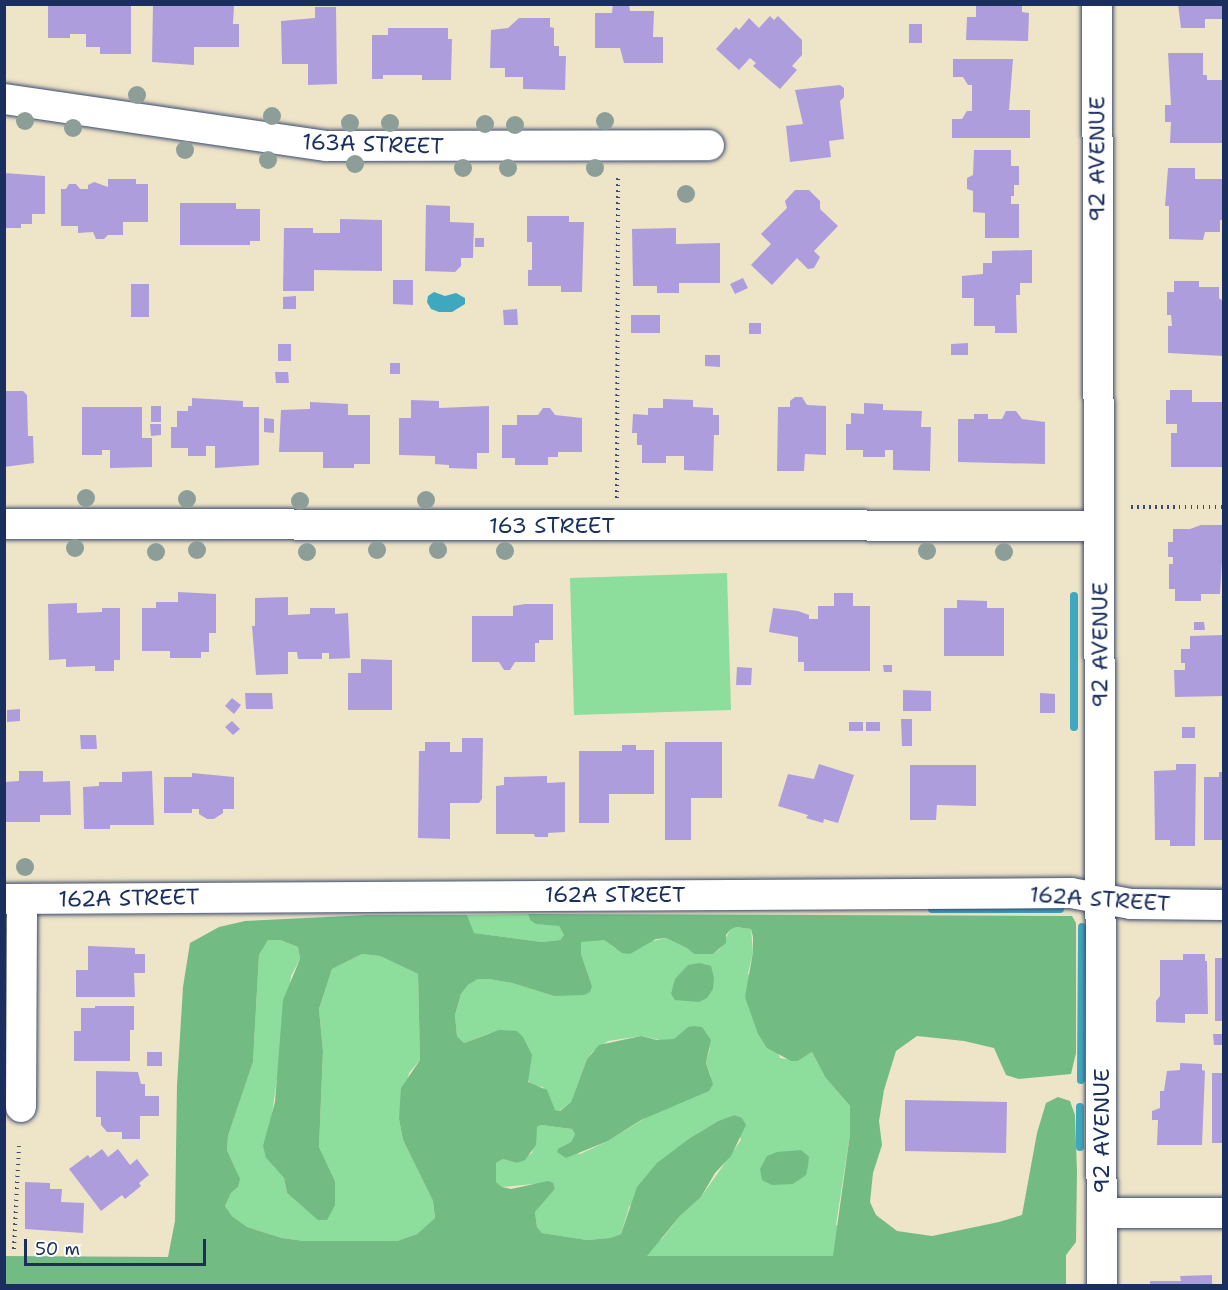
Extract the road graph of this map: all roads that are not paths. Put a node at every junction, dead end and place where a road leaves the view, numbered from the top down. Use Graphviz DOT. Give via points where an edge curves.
graph roads {
  1 [pos="1096,4"];
  2 [pos="4,99"];
  3 [pos="709,145"];
  4 [pos="4,524"];
  5 [pos="1099,526"];
  6 [pos="13,899"];
  7 [pos="1101,899"];
  8 [pos="1224,905"];
  9 [pos="21,1107"];
  10 [pos="1102,1213"];
  11 [pos="1224,1213"];
  12 [pos="1102,1286"];
  1 -- 5 [label="street, 92 AVENUE"];
  2 -- 3 [label="street, 163A STREET" via="326,146"];
  4 -- 5 [label="street, 163 STREET"];
  5 -- 7 [label="street, 92 AVENUE"];
  6 -- 7 [label="street, 162A STREET" via="1071,893"];
  6 -- 9 [label="street"];
  7 -- 8 [label="street, 162A STREET" via="1131,904"];
  7 -- 10 [label="street, 92 AVENUE"];
  10 -- 11 [label="street"];
  10 -- 12 [label="street, 92 AVENUE"];
}
